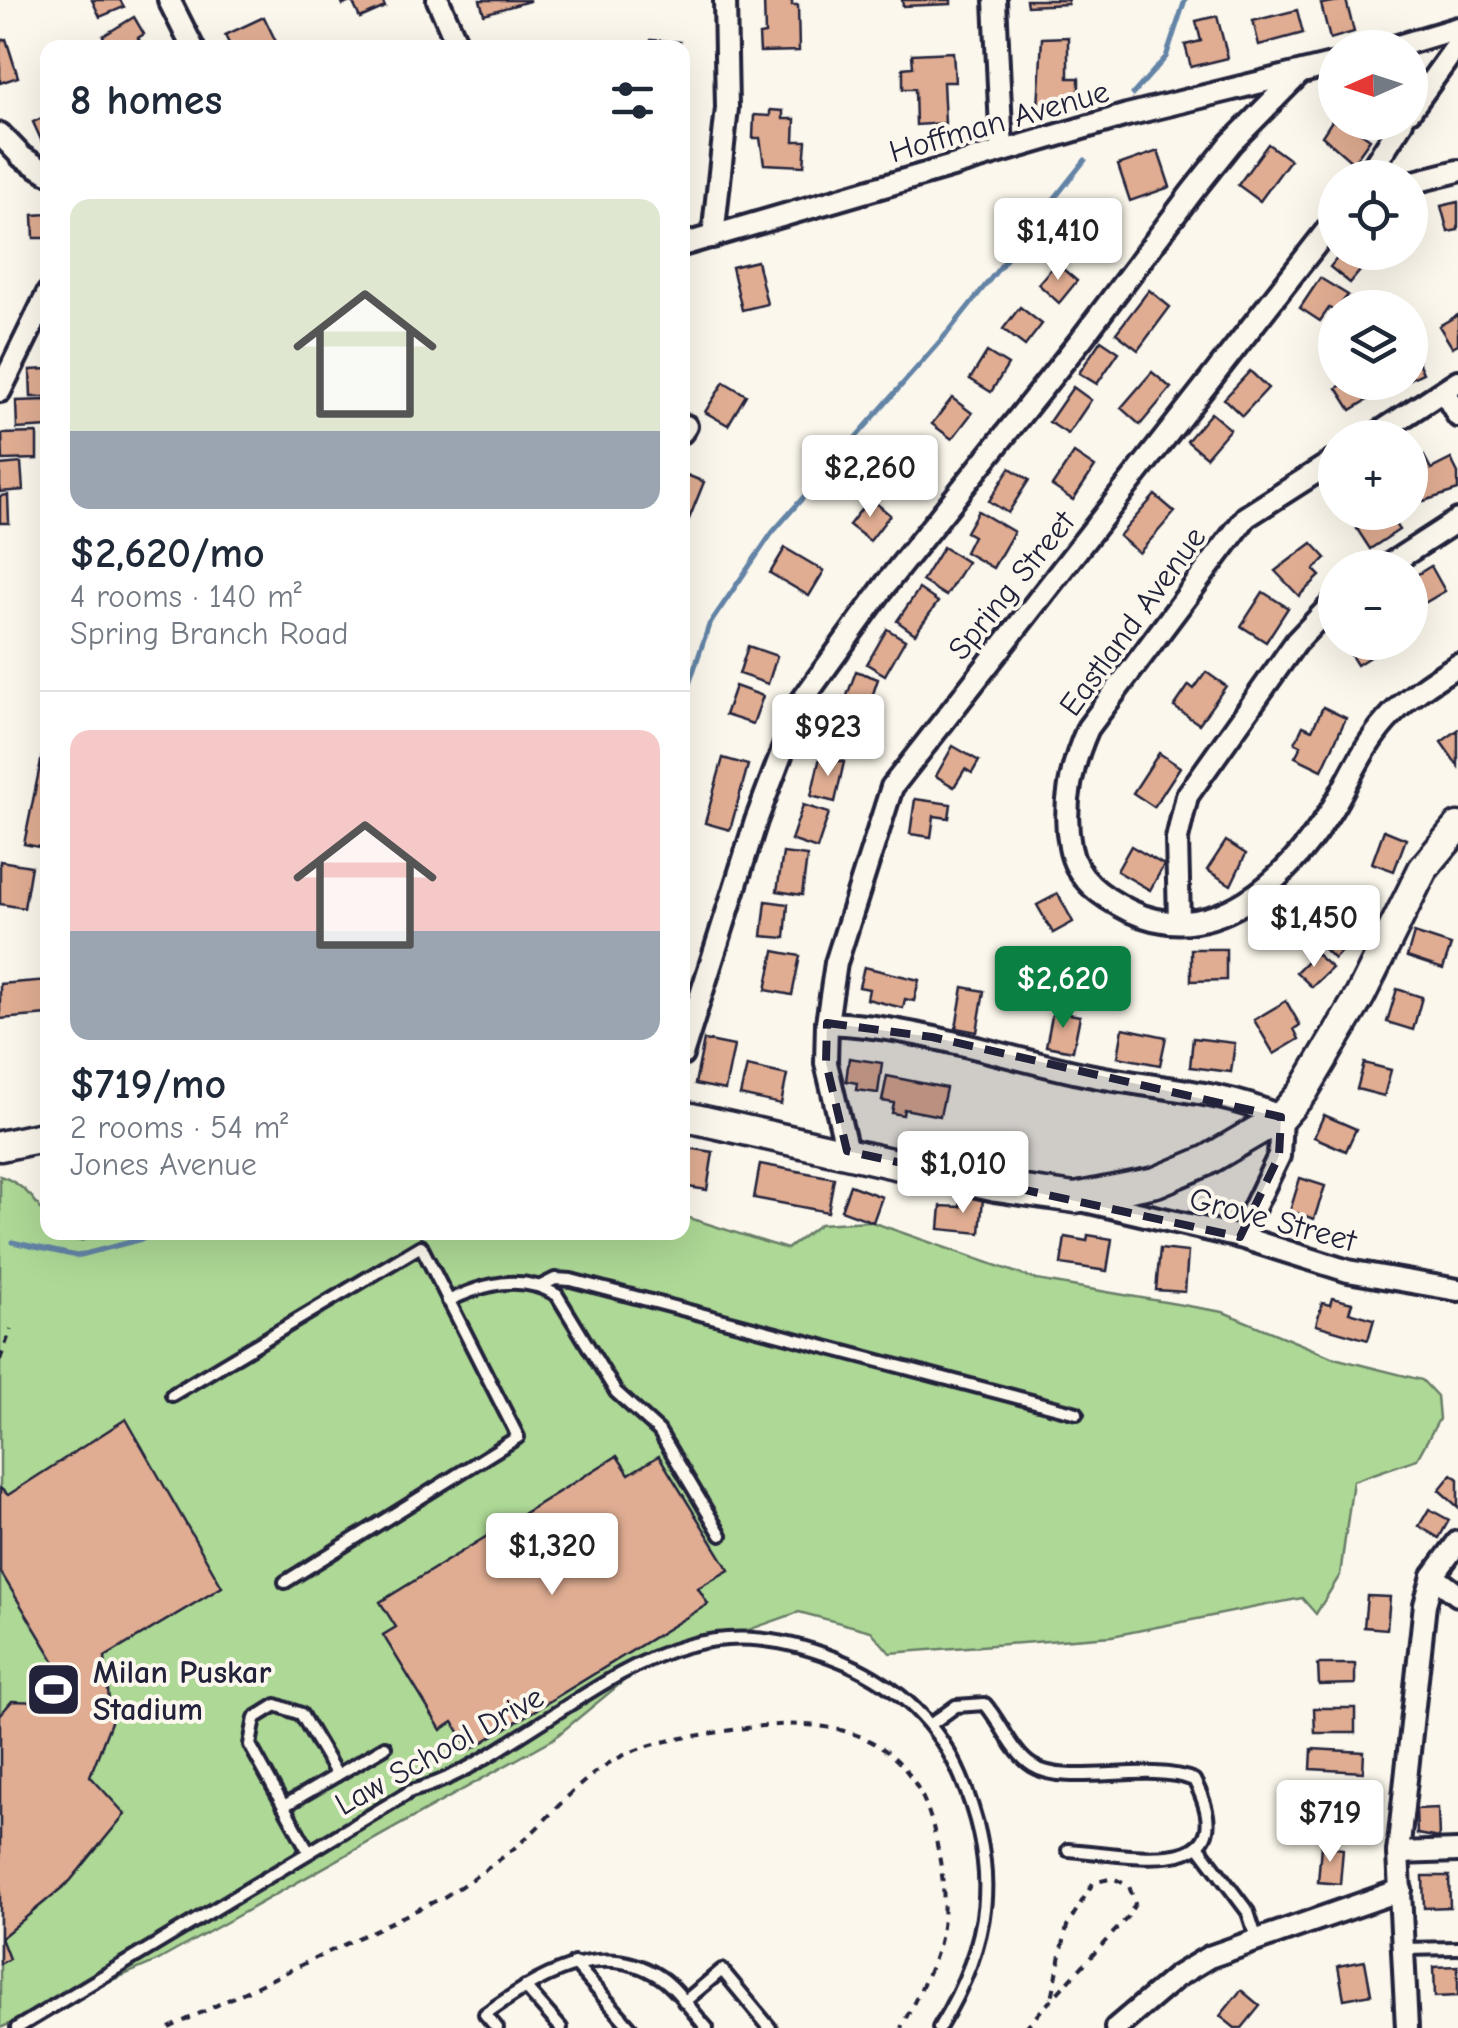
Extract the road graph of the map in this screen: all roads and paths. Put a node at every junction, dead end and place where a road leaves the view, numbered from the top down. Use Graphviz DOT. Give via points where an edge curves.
graph roads {
  1 [pos="169,0"];
  2 [pos="438,0"];
  3 [pos="725,0"];
  4 [pos="995,0"];
  5 [pos="1458,28"];
  6 [pos="1428,37"];
  7 [pos="188,40"];
  8 [pos="455,40"];
  9 [pos="1458,44"];
  10 [pos="1318,69"];
  11 [pos="1298,75"];
  12 [pos="1428,86"];
  13 [pos="0,134"];
  14 [pos="1002,151"];
  15 [pos="40,168"];
  16 [pos="1458,171"];
  17 [pos="1428,178"];
  18 [pos="712,237"];
  19 [pos="1318,242"];
  20 [pos="690,244"];
  21 [pos="40,309"];
  22 [pos="1451,386"];
  23 [pos="0,391"];
  24 [pos="1458,416"];
  25 [pos="1399,420"];
  26 [pos="1318,471"];
  27 [pos="1458,520"];
  28 [pos="1412,550"];
  29 [pos="1318,619"];
  30 [pos="1458,665"];
  31 [pos="1458,827"];
  32 [pos="1179,922"];
  33 [pos="826,1023"];
  34 [pos="690,1031"];
  35 [pos="1281,1117"];
  36 [pos="690,1118"];
  37 [pos="40,1138"];
  38 [pos="0,1146"];
  39 [pos="847,1151"];
  40 [pos="1075,1198"];
  41 [pos="1240,1237"];
  42 [pos="541,1286"];
  43 [pos="1458,1290"];
  44 [pos="448,1301"];
  45 [pos="11,1329"];
  46 [pos="0,1360"];
  47 [pos="172,1395"];
  48 [pos="1076,1413"];
  49 [pos="721,1535"];
  50 [pos="1458,1542"];
  51 [pos="1433,1576"];
  52 [pos="285,1582"];
  53 [pos="1458,1596"];
  54 [pos="930,1724"];
  55 [pos="385,1746"];
  56 [pos="337,1776"];
  57 [pos="284,1806"];
  58 [pos="1199,1848"];
  59 [pos="1068,1850"];
  60 [pos="1458,1851"];
  61 [pos="309,1852"];
  62 [pos="1398,1853"];
  63 [pos="1401,1890"];
  64 [pos="1257,1940"];
  65 [pos="1458,1948"];
  66 [pos="1402,1949"];
  67 [pos="574,1963"];
  68 [pos="525,1986"];
  69 [pos="1052,1998"];
  70 [pos="684,2002"];
  71 [pos="17,2028"];
  72 [pos="169,2028"];
  73 [pos="497,2028"];
  74 [pos="561,2028"];
  75 [pos="631,2028"];
  76 [pos="707,2028"];
  77 [pos="770,2028"];
  78 [pos="901,2028"];
  79 [pos="939,2028"];
  80 [pos="1025,2028"];
  81 [pos="1116,2028"];
  82 [pos="1408,2028"];
  1 -- 7 [label="street"];
  2 -- 8 [label="street"];
  3 -- 18 [label="street" via="727,108"];
  4 -- 14 [label="street"];
  5 -- 6 [label="street"];
  9 -- 12 [label="street"];
  10 -- 11 [label="street, Hoffman Avenue"];
  11 -- 14 [label="street, Hoffman Avenue"];
  11 -- 34 [label="street" via="1211,167 801,702"];
  13 -- 15 [label="street"];
  14 -- 18 [label="street, Hoffman Avenue"];
  16 -- 17 [label="street"];
  18 -- 20 [label="street, Hoffman Avenue"];
  19 -- 33 [label="street, Spring Street" via="892,787 836,963"];
  21 -- 23 [label="street"];
  22 -- 24 [label="street"];
  22 -- 25 [label="street"];
  26 -- 32 [label="street, Eastland Avenue" via="1246,517 1088,728 1072,766 1070,850 1082,877 1129,910"];
  27 -- 28 [label="street"];
  29 -- 32 [label="street" via="1187,796 1177,838"];
  30 -- 32 [label="street" via="1386,720 1329,814 1248,902 1214,920"];
  31 -- 35 [label="street" via="1423,869 1360,996"];
  33 -- 35 [label="street" via="932,1037 1060,1070 1235,1101"];
  33 -- 39 [label="street, Spring Street" via="826,1063"];
  35 -- 40 [label="street" via="1156,1182"];
  35 -- 41 [label="street" via="1279,1156"];
  36 -- 39 [label="street"];
  37 -- 38 [label="street"];
  39 -- 40 [label="street"];
  40 -- 41 [label="street, Grove Street"];
  41 -- 43 [label="street, Grove Street" via="1348,1271"];
  42 -- 44 [label="lane" via="506,1282"];
  42 -- 48 [label="lane" via="571,1280"];
  42 -- 49 [label="lane" via="568,1311 616,1392 658,1430"];
  44 -- 47 [label="lane" via="420,1246"];
  44 -- 52 [label="lane" via="518,1438"];
  45 -- 46 [label="path"];
  50 -- 51 [label="street"];
  51 -- 53 [label="street"];
  51 -- 62 [label="street"];
  54 -- 58 [label="lane" via="956,1706 985,1704 1036,1768 1057,1774 1171,1771 1194,1780 1209,1809 1210,1830"];
  54 -- 61 [label="lane, Law School Drive" via="877,1676 818,1651 776,1640 701,1639 625,1671 454,1778 411,1791"];
  54 -- 79 [label="lane, Law School Drive" via="974,1808 987,1863 988,1906 975,1954"];
  55 -- 56 [label="lane"];
  56 -- 57 [label="lane"];
  56 -- 57 [label="lane" via="301,1714 276,1705 255,1718 250,1746"];
  57 -- 61 [label="lane"];
  58 -- 59 [label="lane" via="1180,1858"];
  58 -- 64 [label="lane" via="1248,1912"];
  60 -- 62 [label="street"];
  61 -- 71 [label="lane, Law School Drive"];
  62 -- 63 [label="street"];
  63 -- 64 [label="street"];
  63 -- 66 [label="street"];
  64 -- 81 [label="street" via="1176,1977"];
  65 -- 66 [label="lane"];
  66 -- 82 [label="street"];
  67 -- 68 [label="lane"];
  67 -- 70 [label="lane" via="630,1960 664,1979"];
  67 -- 75 [label="lane"];
  68 -- 73 [label="lane" via="485,2014"];
  68 -- 74 [label="lane"];
  69 -- 69 [label="path" via="1128,1918 1135,1904 1128,1886 1113,1878 1093,1883 1067,1926"];
  69 -- 80 [label="path"];
  70 -- 76 [label="lane"];
  70 -- 77 [label="lane" via="722,1970"];
  72 -- 78 [label="path" via="444,1896 487,1870 582,1783 627,1754 689,1736 786,1722 847,1730 880,1744 921,1793 942,1869 944,1907 940,1940"];
}
